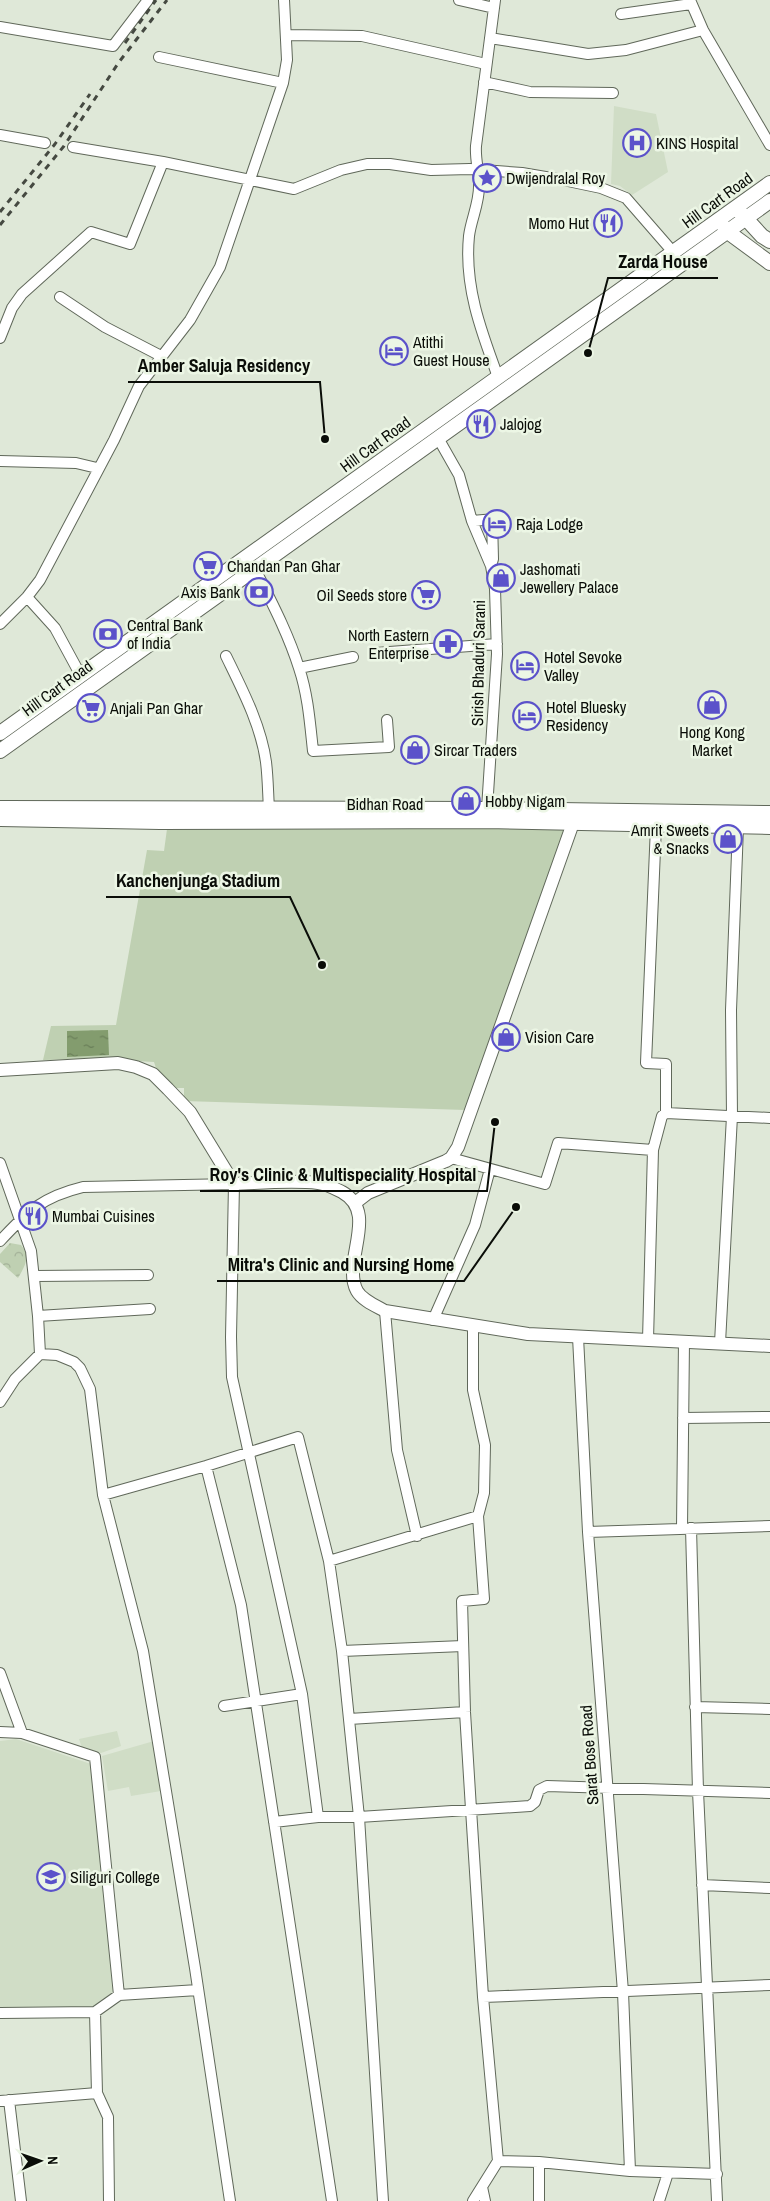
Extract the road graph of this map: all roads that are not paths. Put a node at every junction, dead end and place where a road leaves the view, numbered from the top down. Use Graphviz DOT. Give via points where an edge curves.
graph roads {
  1 [pos="148,0"];
  2 [pos="284,0"];
  3 [pos="460,0"];
  4 [pos="690,2"];
  5 [pos="495,4"];
  6 [pos="621,14"];
  7 [pos="0,27"];
  8 [pos="703,30"];
  9 [pos="286,35"];
  10 [pos="490,38"];
  11 [pos="158,57"];
  12 [pos="486,64"];
  13 [pos="484,82"];
  14 [pos="283,83"];
  15 [pos="613,93"];
  16 [pos="0,135"];
  17 [pos="45,143"];
  18 [pos="770,145"];
  19 [pos="73,147"];
  20 [pos="163,162"];
  21 [pos="477,170"];
  22 [pos="248,180"];
  23 [pos="770,183"];
  24 [pos="770,201"];
  25 [pos="736,208"];
  26 [pos="719,220"];
  27 [pos="745,220"];
  28 [pos="728,232"];
  29 [pos="770,241"];
  30 [pos="674,252"];
  31 [pos="770,263"];
  32 [pos="60,297"];
  33 [pos="0,338"];
  34 [pos="161,356"];
  35 [pos="498,377"];
  36 [pos="438,438"];
  37 [pos="0,461"];
  38 [pos="97,468"];
  39 [pos="472,521"];
  40 [pos="491,566"];
  41 [pos="255,569"];
  42 [pos="27,597"];
  43 [pos="0,624"];
  44 [pos="497,644"];
  45 [pos="376,653"];
  46 [pos="226,656"];
  47 [pos="354,657"];
  48 [pos="299,668"];
  49 [pos="81,676"];
  50 [pos="387,720"];
  51 [pos="0,733"];
  52 [pos="0,751"];
  53 [pos="0,808"];
  54 [pos="487,809"];
  55 [pos="770,813"];
  56 [pos="269,816"];
  57 [pos="404,816"];
  58 [pos="575,817"];
  59 [pos="0,819"];
  60 [pos="656,826"];
  61 [pos="738,827"];
  62 [pos="770,827"];
  63 [pos="0,1070"];
  64 [pos="666,1112"];
  65 [pos="732,1116"];
  66 [pos="770,1118"];
  67 [pos="653,1150"];
  68 [pos="451,1158"];
  69 [pos="0,1163"];
  70 [pos="490,1169"];
  71 [pos="234,1184"];
  72 [pos="355,1203"];
  73 [pos="20,1219"];
  74 [pos="0,1241"];
  75 [pos="148,1274"];
  76 [pos="35,1276"];
  77 [pos="150,1309"];
  78 [pos="385,1311"];
  79 [pos="38,1316"];
  80 [pos="433,1320"];
  81 [pos="473,1325"];
  82 [pos="578,1337"];
  83 [pos="648,1340"];
  84 [pos="684,1341"];
  85 [pos="720,1343"];
  86 [pos="770,1346"];
  87 [pos="40,1354"];
  88 [pos="0,1402"];
  89 [pos="770,1417"];
  90 [pos="683,1418"];
  91 [pos="250,1453"];
  92 [pos="206,1466"];
  93 [pos="103,1495"];
  94 [pos="478,1516"];
  95 [pos="770,1526"];
  96 [pos="686,1528"];
  97 [pos="588,1532"];
  98 [pos="417,1536"];
  99 [pos="329,1561"];
  100 [pos="463,1646"];
  101 [pos="342,1651"];
  102 [pos="0,1673"];
  103 [pos="302,1694"];
  104 [pos="255,1701"];
  105 [pos="224,1706"];
  106 [pos="695,1707"];
  107 [pos="770,1709"];
  108 [pos="465,1712"];
  109 [pos="349,1719"];
  110 [pos="0,1732"];
  111 [pos="22,1733"];
  112 [pos="606,1787"];
  113 [pos="698,1791"];
  114 [pos="770,1793"];
  115 [pos="471,1809"];
  116 [pos="318,1817"];
  117 [pos="359,1817"];
  118 [pos="274,1822"];
  119 [pos="702,1885"];
  120 [pos="770,1888"];
  121 [pos="770,1985"];
  122 [pos="709,1988"];
  123 [pos="198,1990"];
  124 [pos="623,1992"];
  125 [pos="119,1995"];
  126 [pos="483,1997"];
  127 [pos="95,2012"];
  128 [pos="0,2013"];
  129 [pos="0,2019"];
  130 [pos="97,2093"];
  131 [pos="5,2100"];
  132 [pos="498,2161"];
  133 [pos="539,2162"];
  134 [pos="630,2171"];
  135 [pos="668,2174"];
  136 [pos="717,2174"];
  137 [pos="482,2187"];
  138 [pos="21,2201"];
  139 [pos="109,2201"];
  140 [pos="230,2201"];
  141 [pos="332,2201"];
  142 [pos="383,2201"];
  143 [pos="473,2201"];
  144 [pos="485,2201"];
  145 [pos="539,2201"];
  146 [pos="659,2201"];
  147 [pos="717,2201"];
  1 -- 7 [label="street" via="113,46"];
  2 -- 9 [label="street"];
  3 -- 5 [label="street"];
  4 -- 6 [label="street"];
  4 -- 8 [label="street"];
  5 -- 10 [label="street"];
  8 -- 10 [label="street" via="626,50 588,54"];
  8 -- 18 [label="street"];
  9 -- 12 [label="street" via="362,36"];
  9 -- 14 [label="street" via="287,60"];
  10 -- 12 [label="street"];
  11 -- 14 [label="street"];
  12 -- 13 [label="street"];
  13 -- 15 [label="street" via="530,92"];
  13 -- 21 [label="street" via="476,146"];
  14 -- 22 [label="street"];
  16 -- 17 [label="street"];
  19 -- 20 [label="street"];
  20 -- 22 [label="street"];
  20 -- 33 [label="street" via="130,244 91,232 22,294 12,308"];
  21 -- 22 [label="street" via="431,170 367,164 341,170 294,189"];
  21 -- 30 [label="street" via="522,173 617,193 634,204"];
  21 -- 35 [label="street" via="478,195 469,235 471,291"];
  22 -- 34 [label="street" via="220,267 190,320"];
  23 -- 25 [label="main road, Hill Cart Road"];
  24 -- 27 [label="main road, Hill Cart Road"];
  25 -- 26 [label="main road, Hill Cart Road"];
  25 -- 27 [label="main road"];
  26 -- 28 [label="main road"];
  26 -- 30 [label="main road, Hill Cart Road"];
  27 -- 28 [label="main road, Hill Cart Road"];
  27 -- 29 [label="main road"];
  28 -- 31 [label="main road"];
  28 -- 36 [label="main road, Hill Cart Road"];
  30 -- 35 [label="main road, Hill Cart Road"];
  32 -- 34 [label="street" via="105,327"];
  34 -- 38 [label="street" via="139,386"];
  35 -- 49 [label="main road, Hill Cart Road"];
  36 -- 39 [label="street, Sirish Bhaduri Sarani" via="459,475"];
  36 -- 41 [label="main road, Hill Cart Road"];
  37 -- 38 [label="street" via="76,463"];
  38 -- 42 [label="street" via="40,580"];
  39 -- 40 [label="street, Sirish Bhaduri Sarani"];
  39 -- 40 [label="street" via="493,519 494,559"];
  40 -- 44 [label="street, Sirish Bhaduri Sarani"];
  41 -- 48 [label="street" via="278,614"];
  41 -- 52 [label="main road, Hill Cart Road"];
  42 -- 43 [label="street"];
  42 -- 49 [label="street" via="54,628"];
  44 -- 45 [label="street"];
  44 -- 54 [label="street, Sirish Bhaduri Sarani"];
  46 -- 56 [label="street" via="243,690 263,748"];
  47 -- 48 [label="street"];
  48 -- 50 [label="street" via="313,751 389,747"];
  49 -- 51 [label="main road, Hill Cart Road"];
  53 -- 56 [label="main road, Bidhan Road"];
  54 -- 57 [label="main road, Bidhan Road"];
  54 -- 58 [label="main road, Bidhan Road"];
  55 -- 58 [label="main road, Bidhan Road"];
  56 -- 57 [label="main road, Bidhan Road"];
  56 -- 59 [label="main road, Bidhan Road"];
  57 -- 58 [label="main road, Bidhan Road"];
  58 -- 60 [label="main road, Bidhan Road"];
  58 -- 68 [label="street" via="470,1114"];
  60 -- 61 [label="main road, Bidhan Road"];
  60 -- 64 [label="street" via="646,1063 666,1064"];
  61 -- 62 [label="main road, Bidhan Road"];
  61 -- 65 [label="street" via="731,1010"];
  63 -- 71 [label="street" via="118,1064 153,1074 190,1112"];
  64 -- 65 [label="street"];
  64 -- 67 [label="street" via="660,1120"];
  65 -- 66 [label="street"];
  65 -- 85 [label="street"];
  67 -- 70 [label="street" via="558,1143 545,1184"];
  67 -- 83 [label="street"];
  68 -- 70 [label="street"];
  68 -- 72 [label="street" via="368,1193"];
  69 -- 73 [label="street"];
  70 -- 80 [label="street" via="475,1225"];
  71 -- 72 [label="street" via="318,1183 347,1194"];
  71 -- 73 [label="street" via="83,1187 41,1202"];
  71 -- 91 [label="street" via="232,1377"];
  72 -- 78 [label="street" via="360,1223 354,1279 358,1292"];
  73 -- 74 [label="street"];
  73 -- 76 [label="street"];
  75 -- 76 [label="street"];
  76 -- 79 [label="street"];
  77 -- 79 [label="street"];
  78 -- 80 [label="street"];
  78 -- 98 [label="street" via="397,1450"];
  79 -- 87 [label="street"];
  80 -- 81 [label="street"];
  81 -- 82 [label="street" via="528,1334"];
  81 -- 94 [label="street" via="473,1390 485,1445 486,1469"];
  82 -- 83 [label="street"];
  82 -- 97 [label="street, Sarat Bose Road"];
  83 -- 84 [label="street"];
  84 -- 85 [label="street"];
  84 -- 90 [label="street"];
  85 -- 86 [label="street"];
  87 -- 88 [label="street" via="15,1379"];
  87 -- 93 [label="street" via="69,1359 80,1368 85,1378 92,1402"];
  89 -- 90 [label="street"];
  90 -- 96 [label="street"];
  91 -- 92 [label="street"];
  91 -- 99 [label="street" via="298,1437"];
  91 -- 103 [label="street"];
  92 -- 93 [label="street"];
  92 -- 104 [label="street" via="241,1605"];
  93 -- 123 [label="street" via="143,1651"];
  94 -- 98 [label="street"];
  94 -- 100 [label="street" via="484,1599 462,1601"];
  95 -- 96 [label="street"];
  96 -- 97 [label="street"];
  96 -- 106 [label="street"];
  97 -- 112 [label="street, Sarat Bose Road"];
  98 -- 99 [label="street"];
  99 -- 101 [label="street"];
  100 -- 101 [label="street"];
  100 -- 108 [label="street"];
  101 -- 109 [label="street"];
  102 -- 111 [label="street"];
  103 -- 104 [label="street"];
  103 -- 116 [label="street"];
  104 -- 105 [label="street"];
  104 -- 118 [label="street"];
  106 -- 107 [label="street"];
  106 -- 113 [label="street"];
  108 -- 109 [label="street"];
  108 -- 115 [label="street"];
  109 -- 117 [label="street"];
  110 -- 111 [label="street"];
  111 -- 125 [label="street" via="95,1757"];
  112 -- 113 [label="street"];
  112 -- 115 [label="street" via="547,1786 539,1790 530,1806"];
  112 -- 124 [label="street, Sarat Bose Road"];
  113 -- 114 [label="street"];
  113 -- 119 [label="street"];
  115 -- 117 [label="street"];
  115 -- 126 [label="street"];
  116 -- 117 [label="street"];
  116 -- 118 [label="street"];
  117 -- 142 [label="street"];
  118 -- 141 [label="street"];
  119 -- 120 [label="street"];
  119 -- 122 [label="street"];
  121 -- 122 [label="street"];
  122 -- 124 [label="street"];
  122 -- 136 [label="street"];
  123 -- 125 [label="street"];
  123 -- 140 [label="street"];
  124 -- 126 [label="street"];
  124 -- 134 [label="street, Sarat Bose Road"];
  125 -- 127 [label="street"];
  126 -- 132 [label="street"];
  127 -- 128 [label="street"];
  127 -- 130 [label="street"];
  128 -- 129 [label="street"];
  130 -- 131 [label="street"];
  130 -- 139 [label="street" via="108,2117"];
  131 -- 138 [label="street"];
  132 -- 133 [label="street"];
  132 -- 137 [label="street"];
  133 -- 134 [label="street"];
  133 -- 145 [label="street"];
  134 -- 135 [label="street"];
  135 -- 136 [label="street"];
  135 -- 146 [label="street"];
  136 -- 147 [label="street"];
  137 -- 143 [label="street"];
  137 -- 144 [label="street"];
}
